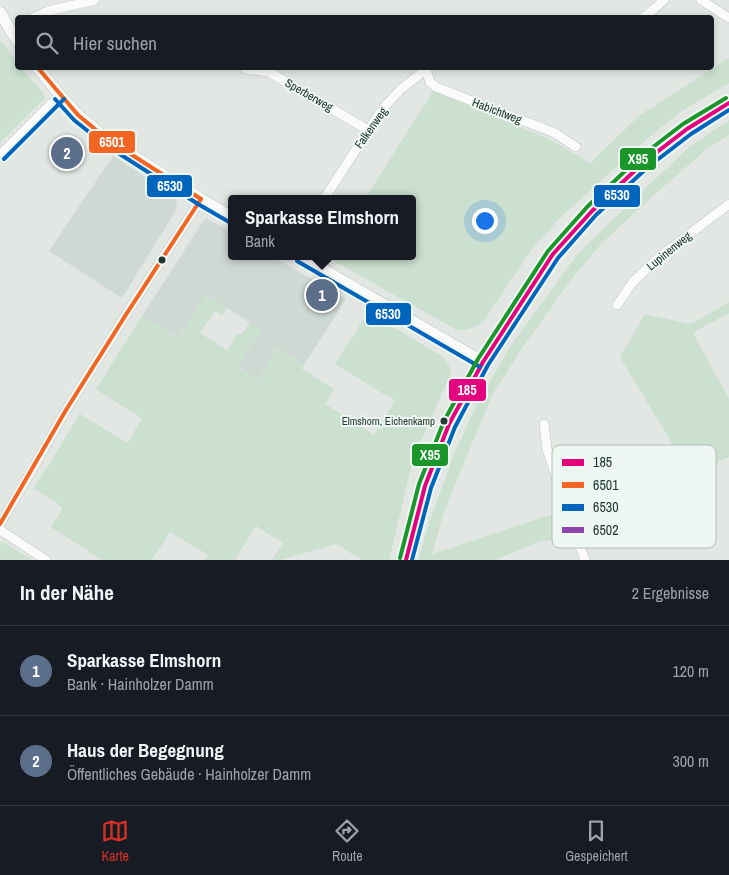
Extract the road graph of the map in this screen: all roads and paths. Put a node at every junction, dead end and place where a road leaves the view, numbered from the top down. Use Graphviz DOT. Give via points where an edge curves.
graph roads {
  1 [pos="95,0"];
  2 [pos="664,0"];
  3 [pos="701,0"];
  4 [pos="0,12"];
  5 [pos="39,15"];
  6 [pos="647,15"];
  7 [pos="729,18"];
  8 [pos="15,33"];
  9 [pos="40,70"];
  10 [pos="254,70"];
  11 [pos="425,70"];
  12 [pos="427,70"];
  13 [pos="60,95"];
  14 [pos="729,103"];
  15 [pos="368,130"];
  16 [pos="576,147"];
  17 [pos="0,155"];
  18 [pos="327,195"];
  19 [pos="201,199"];
  20 [pos="729,204"];
  21 [pos="228,215"];
  22 [pos="307,260"];
  23 [pos="618,305"];
  24 [pos="483,362"];
  25 [pos="544,424"];
  26 [pos="552,464"];
  27 [pos="0,524"];
  28 [pos="0,530"];
  29 [pos="581,548"];
  30 [pos="46,560"];
  31 [pos="406,560"];
  32 [pos="585,560"];
  1 -- 5 [label="street"];
  2 -- 6 [label="street"];
  3 -- 7 [label="street"];
  4 -- 8 [label="street"];
  9 -- 13 [label="street"];
  10 -- 15 [label="street, Sperberweg" via="269,72"];
  11 -- 15 [label="street, Falkenweg" via="401,89"];
  12 -- 16 [label="street, Habichtweg" via="430,82 436,87 555,134"];
  13 -- 17 [label="street"];
  13 -- 19 [label="street" via="107,139"];
  14 -- 24 [label="main road" via="687,128 644,162 572,232 553,254"];
  15 -- 18 [label="street, Falkenweg"];
  19 -- 21 [label="street"];
  19 -- 27 [label="street" via="66,410"];
  20 -- 23 [label="street, Lupinenweg" via="659,258 633,282"];
  22 -- 24 [label="street"];
  24 -- 31 [label="main road" via="449,424 425,486"];
  25 -- 26 [label="street"];
  28 -- 30 [label="street"];
  29 -- 32 [label="street"];
}
